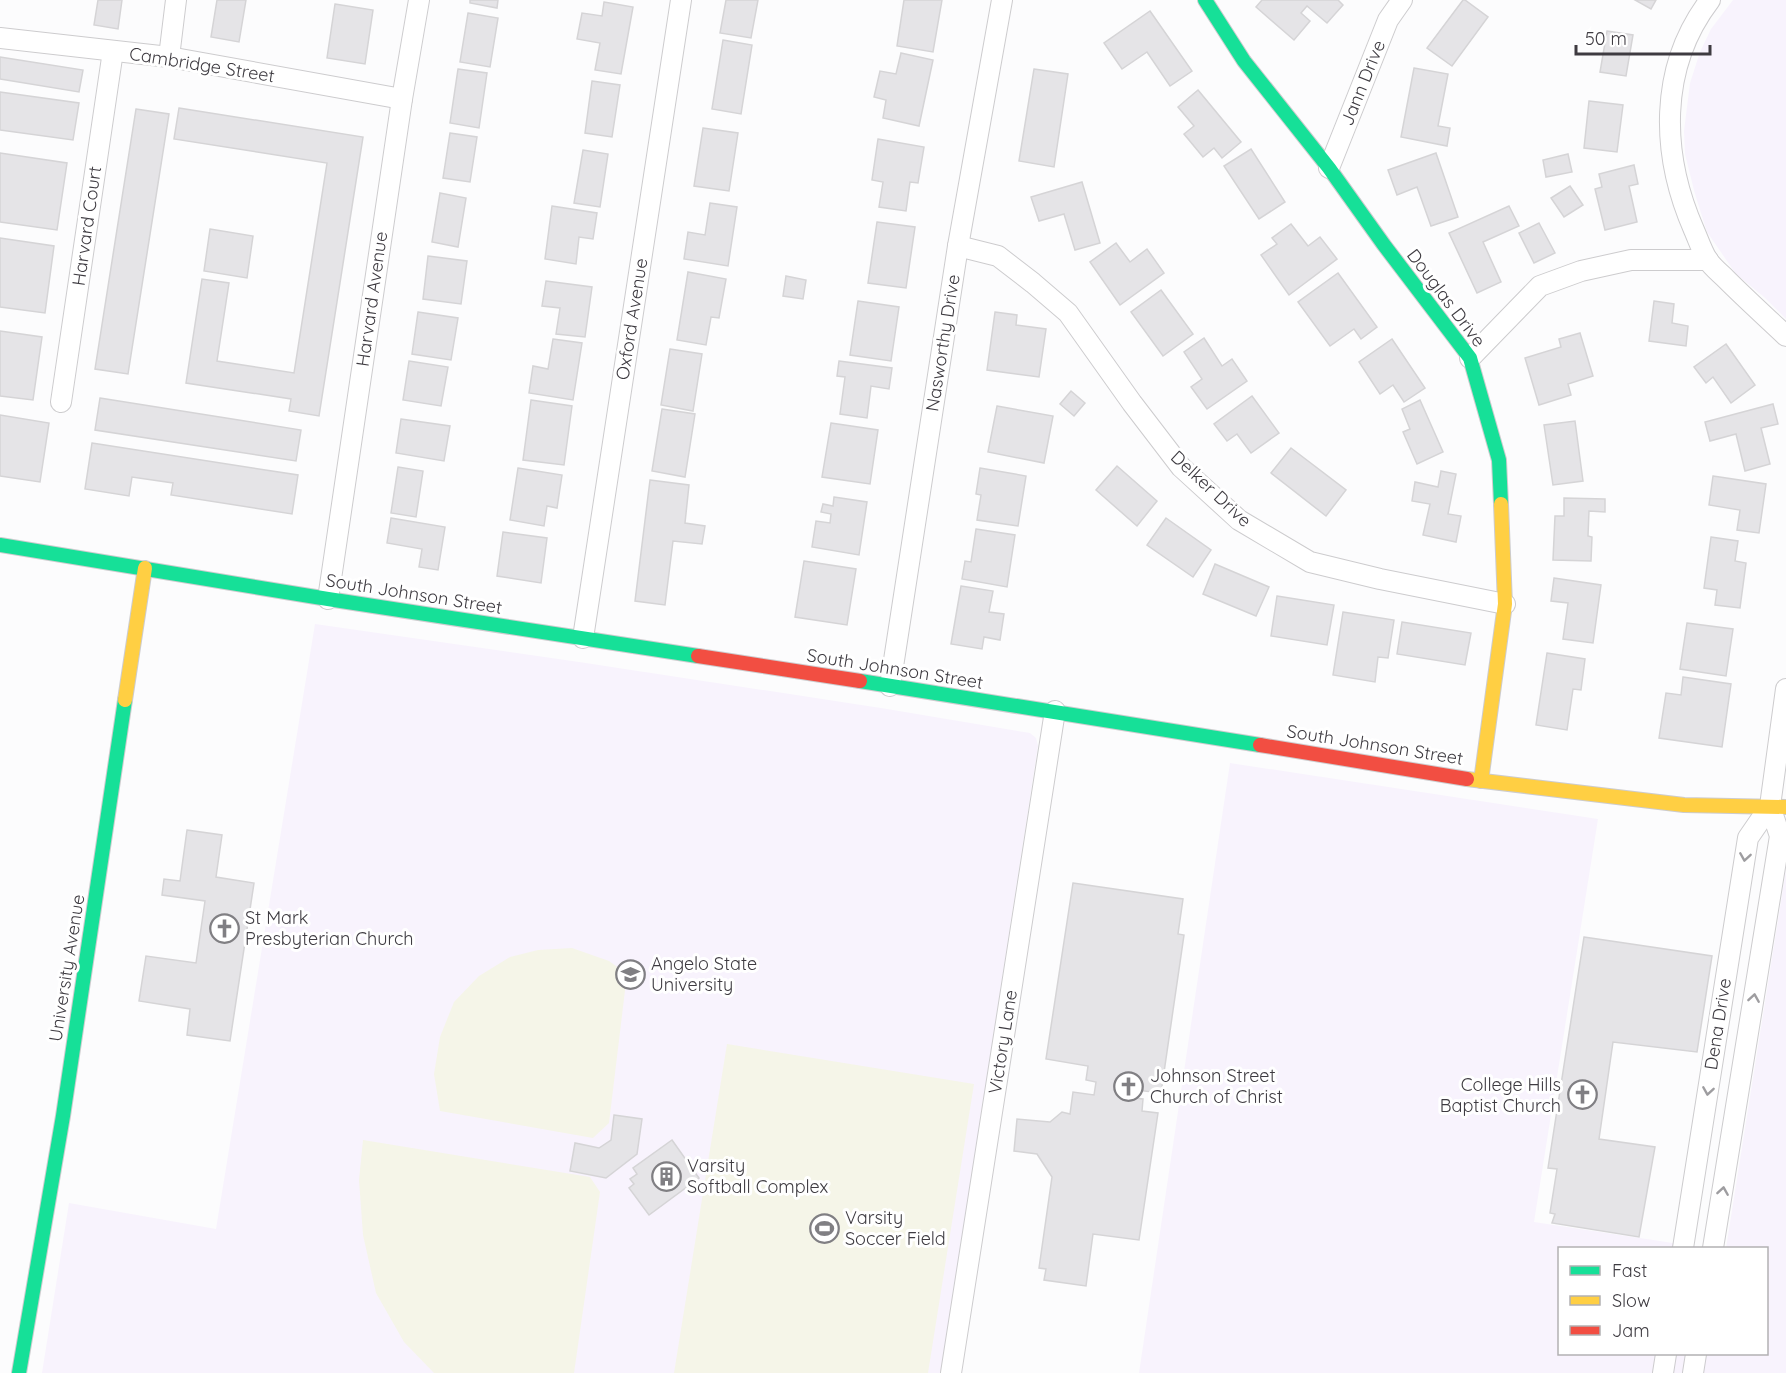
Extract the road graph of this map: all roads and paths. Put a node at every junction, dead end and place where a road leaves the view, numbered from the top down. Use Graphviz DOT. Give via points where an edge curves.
graph roads {
  1 [pos="176,0"];
  2 [pos="419,0"];
  3 [pos="681,0"];
  4 [pos="1002,0"];
  5 [pos="1205,0"];
  6 [pos="1402,0"];
  7 [pos="1710,0"];
  8 [pos="0,38"];
  9 [pos="113,51"];
  10 [pos="169,57"];
  11 [pos="402,99"];
  12 [pos="1329,168"];
  13 [pos="958,246"];
  14 [pos="1708,260"];
  15 [pos="1786,336"];
  16 [pos="1470,358"];
  17 [pos="61,402"];
  18 [pos="0,545"];
  19 [pos="145,568"];
  20 [pos="328,599"];
  21 [pos="1505,604"];
  22 [pos="583,638"];
  23 [pos="890,686"];
  24 [pos="1786,689"];
  25 [pos="1055,711"];
  26 [pos="1481,781"];
  27 [pos="1778,807"];
  28 [pos="1683,1247"];
  29 [pos="1713,1247"];
  30 [pos="1666,1355"];
  31 [pos="1696,1355"];
  32 [pos="19,1373"];
  33 [pos="951,1373"];
  34 [pos="1663,1373"];
  35 [pos="1693,1373"];
  1 -- 10 [label="street"];
  2 -- 11 [label="street, Harvard Avenue"];
  3 -- 22 [label="street, Oxford Avenue"];
  4 -- 13 [label="street, Nasworthy Drive"];
  5 -- 12 [label="main road, Douglas Drive" via="1244,61"];
  6 -- 12 [label="street, Jann Drive" via="1388,20"];
  7 -- 14 [label="street" via="1686,40 1676,70 1669,134 1682,202"];
  8 -- 9 [label="street, Cambridge Street"];
  9 -- 10 [label="street, Cambridge Street"];
  9 -- 17 [label="street, Harvard Court"];
  10 -- 11 [label="street, Cambridge Street"];
  11 -- 20 [label="street, Harvard Avenue"];
  12 -- 16 [label="main road, Douglas Drive"];
  13 -- 21 [label="street, Delker Drive" via="998,256 1068,313 1181,467 1239,519 1310,562"];
  13 -- 23 [label="street, Nasworthy Drive"];
  14 -- 15 [label="street"];
  14 -- 16 [label="street" via="1631,260 1581,271 1540,286"];
  16 -- 21 [label="main road, Douglas Drive" via="1499,460"];
  18 -- 19 [label="main road, South Johnson Street"];
  19 -- 20 [label="main road, South Johnson Street"];
  19 -- 32 [label="main road, University Avenue" via="64,1106"];
  20 -- 22 [label="main road, South Johnson Street"];
  21 -- 26 [label="main road, Douglas Drive"];
  22 -- 23 [label="main road, South Johnson Street"];
  23 -- 25 [label="main road, South Johnson Street"];
  24 -- 27 [label="street, Dena Drive"];
  25 -- 26 [label="main road, South Johnson Street"];
  25 -- 33 [label="street, Victory Lane"];
  26 -- 27 [label="main road, South Johnson Street" via="1684,805"];
  27 -- 28 [label="street, Dena Drive, one-way" via="1748,838"];
  29 -- 27 [label="street, Dena Drive, one-way" via="1780,836"];
  30 -- 34 [label="street"];
  31 -- 35 [label="street"];
}
